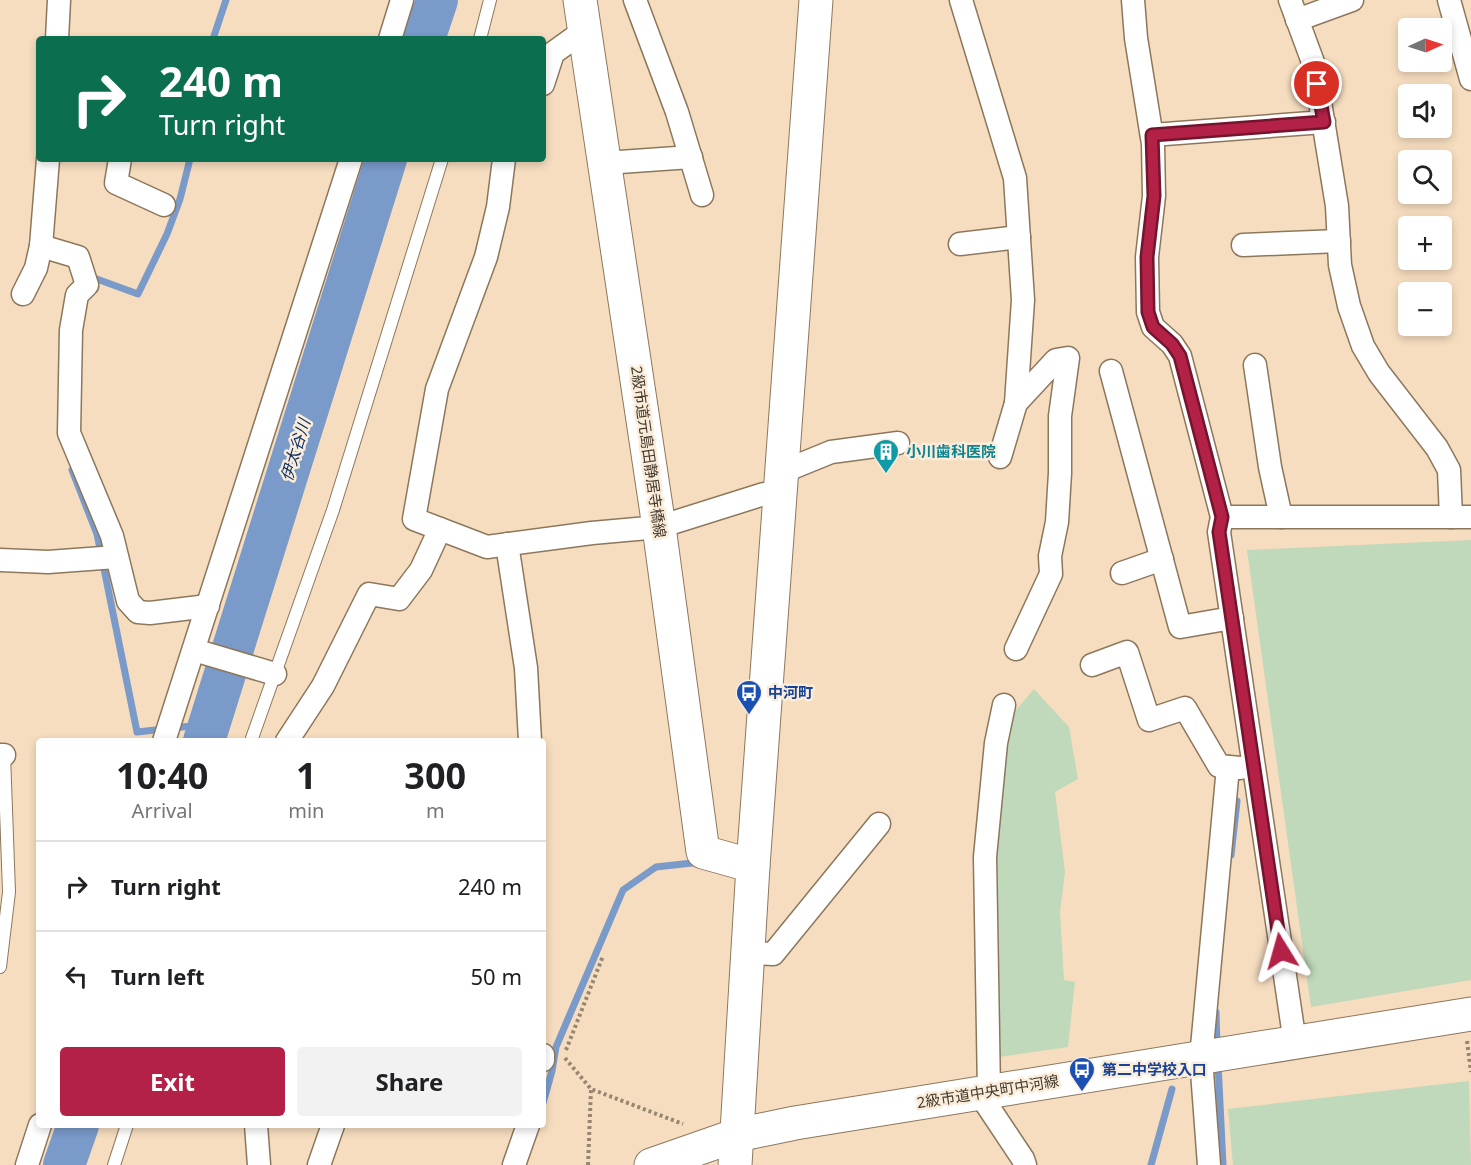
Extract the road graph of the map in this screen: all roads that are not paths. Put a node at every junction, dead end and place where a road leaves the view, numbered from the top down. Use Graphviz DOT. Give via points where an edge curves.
graph roads {
  1 [pos="59,0"];
  2 [pos="402,0"];
  3 [pos="490,0"];
  4 [pos="635,0"];
  5 [pos="816,0"];
  6 [pos="961,0"];
  7 [pos="1133,0"];
  8 [pos="1352,0"];
  9 [pos="1449,0"];
  10 [pos="583,10"];
  11 [pos="1293,10"];
  12 [pos="57,36"];
  13 [pos="391,36"];
  14 [pos="481,36"];
  15 [pos="546,75"];
  16 [pos="1471,79"];
  17 [pos="1324,122"];
  18 [pos="1152,135"];
  19 [pos="691,157"];
  20 [pos="48,162"];
  21 [pos="120,162"];
  22 [pos="350,162"];
  23 [pos="441,162"];
  24 [pos="504,162"];
  25 [pos="605,163"];
  26 [pos="702,195"];
  27 [pos="164,204"];
  28 [pos="1019,237"];
  29 [pos="1339,241"];
  30 [pos="960,244"];
  31 [pos="1243,245"];
  32 [pos="41,246"];
  33 [pos="23,294"];
  34 [pos="1255,365"];
  35 [pos="1111,370"];
  36 [pos="1016,403"];
  37 [pos="897,443"];
  38 [pos="1000,458"];
  39 [pos="773,483"];
  40 [pos="1222,517"];
  41 [pos="1281,517"];
  42 [pos="1461,517"];
  43 [pos="659,528"];
  44 [pos="440,529"];
  45 [pos="507,544"];
  46 [pos="117,557"];
  47 [pos="1162,559"];
  48 [pos="0,560"];
  49 [pos="1122,573"];
  50 [pos="208,606"];
  51 [pos="1232,618"];
  52 [pos="1016,649"];
  53 [pos="194,650"];
  54 [pos="1092,665"];
  55 [pos="275,674"];
  56 [pos="1004,705"];
  57 [pos="165,738"];
  58 [pos="252,738"];
  59 [pos="289,738"];
  60 [pos="530,738"];
  61 [pos="2,755"];
  62 [pos="1228,767"];
  63 [pos="1254,769"];
  64 [pos="879,824"];
  65 [pos="753,866"];
  66 [pos="748,953"];
  67 [pos="0,967"];
  68 [pos="1469,1026"];
  69 [pos="1295,1043"];
  70 [pos="1201,1058"];
  71 [pos="984,1093"];
  72 [pos="39,1128"];
  73 [pos="126,1128"];
  74 [pos="256,1128"];
  75 [pos="332,1128"];
  76 [pos="527,1128"];
  77 [pos="732,1147"];
  78 [pos="27,1165"];
  79 [pos="114,1165"];
  80 [pos="259,1165"];
  81 [pos="319,1165"];
  82 [pos="514,1165"];
  83 [pos="651,1165"];
  84 [pos="1025,1165"];
  85 [pos="1209,1165"];
  1 -- 12 [label="street"];
  2 -- 13 [label="street"];
  3 -- 14 [label="lane"];
  4 -- 19 [label="street"];
  5 -- 39 [label="street"];
  6 -- 28 [label="street" via="1015,178"];
  7 -- 18 [label="street"];
  8 -- 11 [label="street"];
  9 -- 16 [label="street"];
  10 -- 15 [label="street" via="553,53"];
  10 -- 25 [label="street, 2級市道元島田静居寺橋線"];
  11 -- 17 [label="street" via="1314,65"];
  17 -- 18 [label="street"];
  17 -- 29 [label="street"];
  18 -- 40 [label="street" via="1154,196 1147,257 1148,312 1153,327 1180,356"];
  19 -- 25 [label="street"];
  19 -- 26 [label="street"];
  20 -- 32 [label="street"];
  21 -- 27 [label="street" via="116,183"];
  22 -- 50 [label="street"];
  23 -- 55 [label="lane" via="333,510"];
  24 -- 44 [label="street" via="486,257 437,389 418,495 414,519"];
  25 -- 43 [label="street, 2級市道元島田静居寺橋線"];
  28 -- 30 [label="street"];
  28 -- 36 [label="street" via="1023,300"];
  29 -- 31 [label="street"];
  29 -- 42 [label="street" via="1348,306 1363,346 1437,448 1449,470"];
  32 -- 33 [label="street" via="36,268"];
  32 -- 46 [label="street" via="78,257 87,285 77,295 71,330 69,432"];
  34 -- 41 [label="street"];
  35 -- 47 [label="street"];
  36 -- 38 [label="street"];
  36 -- 52 [label="street" via="1056,360 1068,358 1060,416 1059,493 1050,574"];
  37 -- 39 [label="street" via="831,452"];
  39 -- 43 [label="street"];
  39 -- 65 [label="street"];
  40 -- 41 [label="street"];
  40 -- 51 [label="street" via="1219,532"];
  41 -- 42 [label="street"];
  43 -- 45 [label="street"];
  43 -- 65 [label="street, 2級市道元島田静居寺橋線" via="703,852"];
  44 -- 45 [label="street" via="487,547"];
  44 -- 59 [label="street" via="421,570 399,599 369,594 323,686"];
  45 -- 60 [label="street" via="526,668"];
  46 -- 48 [label="street" via="48,562"];
  46 -- 50 [label="street" via="128,601 138,612"];
  47 -- 49 [label="street"];
  47 -- 51 [label="street" via="1180,627"];
  50 -- 53 [label="street"];
  51 -- 63 [label="street"];
  53 -- 55 [label="street"];
  53 -- 57 [label="street"];
  54 -- 62 [label="street" via="1127,652 1149,720 1185,708 1219,766"];
  55 -- 58 [label="lane"];
  56 -- 71 [label="street" via="984,857"];
  61 -- 67 [label="lane" via="9,892"];
  62 -- 63 [label="street"];
  62 -- 70 [label="street"];
  63 -- 69 [label="street"];
  64 -- 66 [label="street" via="773,954"];
  65 -- 66 [label="street"];
  66 -- 77 [label="street"];
  68 -- 69 [label="street, 2級市道中央町中河線"];
  69 -- 70 [label="street, 2級市道中央町中河線"];
  70 -- 71 [label="street, 2級市道中央町中河線"];
  70 -- 85 [label="street"];
  71 -- 77 [label="street, 2級市道中央町中河線" via="795,1123"];
  71 -- 84 [label="street"];
  72 -- 78 [label="street"];
  73 -- 79 [label="lane"];
  74 -- 80 [label="street"];
  75 -- 81 [label="street"];
  76 -- 82 [label="street"];
  77 -- 83 [label="street, 2級市道中央町中河線"];
}
